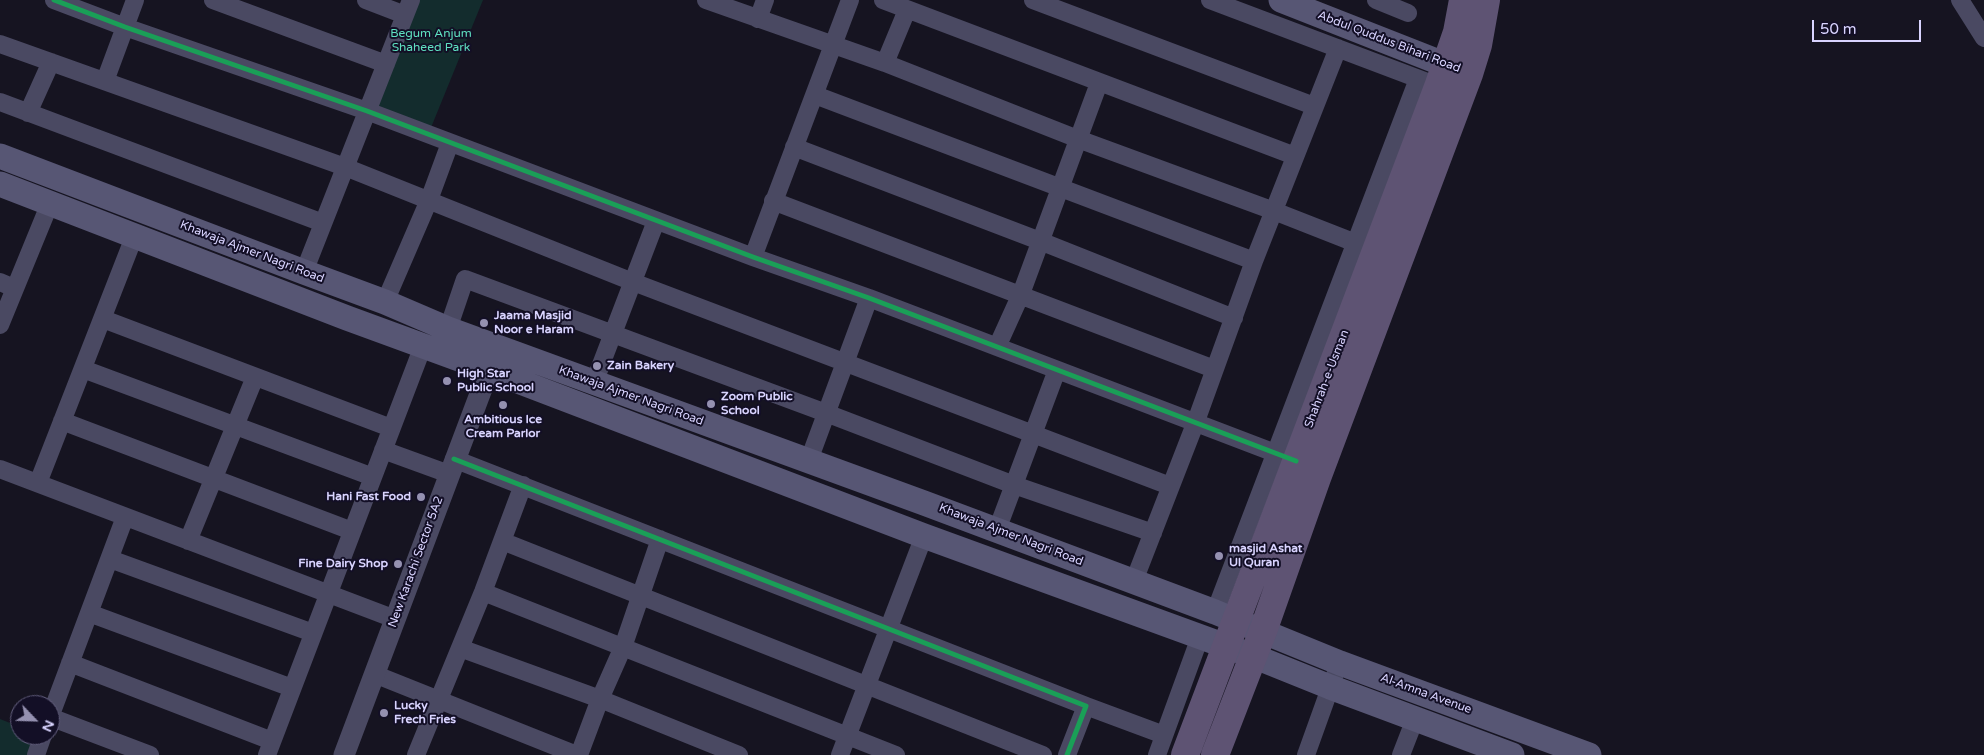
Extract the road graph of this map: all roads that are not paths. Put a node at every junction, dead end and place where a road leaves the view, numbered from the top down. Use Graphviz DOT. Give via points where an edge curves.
graph roads {
  1 [pos="54,0"];
  2 [pos="135,0"];
  3 [pos="213,0"];
  4 [pos="366,0"];
  5 [pos="706,0"];
  6 [pos="765,0"];
  7 [pos="850,0"];
  8 [pos="883,0"];
  9 [pos="1033,0"];
  10 [pos="1210,0"];
  11 [pos="1280,0"];
  12 [pos="1376,0"];
  13 [pos="1463,0"];
  14 [pos="1486,0"];
  15 [pos="1960,0"];
  16 [pos="408,8"];
  17 [pos="907,10"];
  18 [pos="1408,13"];
  19 [pos="758,19"];
  20 [pos="124,28"];
  21 [pos="1984,38"];
  22 [pos="0,44"];
  23 [pos="833,46"];
  24 [pos="1338,48"];
  25 [pos="51,62"];
  26 [pos="885,63"];
  27 [pos="386,64"];
  28 [pos="1446,80"];
  29 [pos="105,81"];
  30 [pos="1099,83"];
  31 [pos="815,94"];
  32 [pos="0,102"];
  33 [pos="1314,106"];
  34 [pos="367,112"];
  35 [pos="28,113"];
  36 [pos="1078,139"];
  37 [pos="450,143"];
  38 [pos="794,147"];
  39 [pos="0,156"];
  40 [pos="1294,156"];
  41 [pos="345,166"];
  42 [pos="0,184"];
  43 [pos="1060,188"];
  44 [pos="429,200"];
  45 [pos="773,201"];
  46 [pos="50,203"];
  47 [pos="1274,211"];
  48 [pos="656,221"];
  49 [pos="323,222"];
  50 [pos="134,237"];
  51 [pos="1040,241"];
  52 [pos="1366,247"];
  53 [pos="753,257"];
  54 [pos="1254,261"];
  55 [pos="304,272"];
  56 [pos="633,282"];
  57 [pos="7,285"];
  58 [pos="356,291"];
  59 [pos="1020,294"];
  60 [pos="869,298"];
  61 [pos="385,302"];
  62 [pos="346,318"];
  63 [pos="1234,318"];
  64 [pos="103,319"];
  65 [pos="0,325"];
  66 [pos="448,329"];
  67 [pos="613,335"];
  68 [pos="423,346"];
  69 [pos="997,347"];
  70 [pos="845,362"];
  71 [pos="83,369"];
  72 [pos="1214,369"];
  73 [pos="489,370"];
  74 [pos="1057,370"];
  75 [pos="255,377"];
  76 [pos="594,384"];
  77 [pos="826,413"];
  78 [pos="690,418"];
  79 [pos="62,421"];
  80 [pos="1195,424"];
  81 [pos="235,426"];
  82 [pos="391,428"];
  83 [pos="1033,434"];
  84 [pos="682,443"];
  85 [pos="383,450"];
  86 [pos="1285,458"];
  87 [pos="809,460"];
  88 [pos="452,466"];
  89 [pos="0,469"];
  90 [pos="373,477"];
  91 [pos="214,479"];
  92 [pos="38,483"];
  93 [pos="522,485"];
  94 [pos="1014,485"];
  95 [pos="1170,486"];
  96 [pos="125,517"];
  97 [pos="996,530"];
  98 [pos="352,531"];
  99 [pos="1153,533"];
  100 [pos="924,536"];
  101 [pos="660,539"];
  102 [pos="188,540"];
  103 [pos="502,541"];
  104 [pos="1031,543"];
  105 [pos="110,559"];
  106 [pos="1021,570"];
  107 [pos="1134,582"];
  108 [pos="483,592"];
  109 [pos="328,594"];
  110 [pos="641,596"];
  111 [pos="89,613"];
  112 [pos="1225,616"];
  113 [pos="394,619"];
  114 [pos="889,629"];
  115 [pos="313,633"];
  116 [pos="1213,641"];
  117 [pos="1258,643"];
  118 [pos="623,647"];
  119 [pos="460,648"];
  120 [pos="1340,662"];
  121 [pos="70,663"];
  122 [pos="374,674"];
  123 [pos="867,684"];
  124 [pos="1330,687"];
  125 [pos="292,688"];
  126 [pos="600,699"];
  127 [pos="439,700"];
  128 [pos="1086,706"];
  129 [pos="1415,719"];
  130 [pos="1164,735"];
  131 [pos="847,736"];
  132 [pos="269,748"];
  133 [pos="150,755"];
  134 [pos="344,755"];
  135 [pos="416,755"];
  136 [pos="578,755"];
  137 [pos="739,755"];
  138 [pos="840,755"];
  139 [pos="896,755"];
  140 [pos="1043,755"];
  141 [pos="1067,755"];
  142 [pos="1157,755"];
  143 [pos="1185,755"];
  144 [pos="1215,755"];
  145 [pos="1306,755"];
  146 [pos="1401,755"];
  147 [pos="1512,755"];
  148 [pos="1589,755"];
  1 -- 20 [label="street"];
  2 -- 20 [label="street"];
  3 -- 27 [label="street"];
  4 -- 16 [label="street"];
  5 -- 19 [label="street"];
  6 -- 19 [label="street"];
  7 -- 23 [label="street"];
  8 -- 17 [label="street"];
  9 -- 33 [label="street"];
  10 -- 24 [label="street"];
  11 -- 28 [label="main road, Abdul Quddus Bihari Road"];
  12 -- 18 [label="street"];
  13 -- 28 [label="main road, Shahrah-e-Usman"];
  14 -- 28 [label="main road, Shahrah-e-Usman" via="1478,45"];
  15 -- 21 [label="street"];
  16 -- 27 [label="street"];
  17 -- 26 [label="street"];
  17 -- 30 [label="street"];
  19 -- 23 [label="street"];
  20 -- 29 [label="street"];
  20 -- 34 [label="street"];
  22 -- 25 [label="street"];
  23 -- 26 [label="street"];
  23 -- 31 [label="street"];
  24 -- 28 [label="street"];
  24 -- 33 [label="street"];
  25 -- 29 [label="street"];
  25 -- 35 [label="street"];
  26 -- 36 [label="street"];
  27 -- 34 [label="street"];
  28 -- 52 [label="main road, Shahrah-e-Usman"];
  28 -- 117 [label="main road, Shahrah-e-Usman" via="1317,478"];
  29 -- 41 [label="street"];
  30 -- 36 [label="street"];
  30 -- 40 [label="street"];
  31 -- 38 [label="street"];
  31 -- 43 [label="street"];
  32 -- 35 [label="street"];
  33 -- 40 [label="street"];
  34 -- 37 [label="street"];
  34 -- 41 [label="street"];
  35 -- 49 [label="street"];
  36 -- 43 [label="street"];
  36 -- 47 [label="street"];
  37 -- 44 [label="street"];
  37 -- 48 [label="street"];
  38 -- 45 [label="street"];
  38 -- 51 [label="street"];
  39 -- 55 [label="main road, Khawaja Ajmer Nagri Road"];
  40 -- 47 [label="street"];
  41 -- 44 [label="street"];
  41 -- 49 [label="street"];
  42 -- 46 [label="main road, Khawaja Ajmer Nagri Road"];
  43 -- 51 [label="street"];
  43 -- 54 [label="street"];
  44 -- 56 [label="street"];
  44 -- 61 [label="street"];
  45 -- 53 [label="street"];
  45 -- 59 [label="street"];
  46 -- 50 [label="main road, Khawaja Ajmer Nagri Road"];
  46 -- 57 [label="street"];
  47 -- 52 [label="street"];
  47 -- 54 [label="street"];
  48 -- 53 [label="street"];
  48 -- 56 [label="street"];
  49 -- 55 [label="street"];
  50 -- 62 [label="main road, Khawaja Ajmer Nagri Road"];
  50 -- 64 [label="street"];
  51 -- 59 [label="street"];
  51 -- 63 [label="street"];
  52 -- 86 [label="main road, Shahrah-e-Usman"];
  53 -- 60 [label="street"];
  54 -- 63 [label="street"];
  55 -- 58 [label="main road, Khawaja Ajmer Nagri Road"];
  56 -- 67 [label="street"];
  56 -- 70 [label="street"];
  57 -- 65 [label="street"];
  58 -- 61 [label="main road, Khawaja Ajmer Nagri Road"];
  58 -- 62 [label="main road"];
  59 -- 69 [label="street"];
  59 -- 72 [label="street"];
  60 -- 69 [label="street"];
  60 -- 70 [label="street"];
  61 -- 66 [label="main road, Khawaja Ajmer Nagri Road"];
  62 -- 68 [label="main road, Khawaja Ajmer Nagri Road"];
  63 -- 72 [label="street"];
  64 -- 71 [label="street"];
  64 -- 75 [label="street"];
  66 -- 67 [label="street" via="465,279"];
  66 -- 76 [label="main road, Khawaja Ajmer Nagri Road"];
  67 -- 76 [label="street"];
  67 -- 77 [label="street"];
  68 -- 73 [label="main road, Khawaja Ajmer Nagri Road"];
  68 -- 82 [label="street"];
  69 -- 74 [label="street"];
  70 -- 77 [label="street"];
  70 -- 83 [label="street"];
  71 -- 79 [label="street"];
  71 -- 81 [label="street"];
  72 -- 80 [label="street"];
  73 -- 84 [label="main road, Khawaja Ajmer Nagri Road"];
  73 -- 88 [label="street, New Karachi Sector 5A2"];
  74 -- 80 [label="street"];
  74 -- 83 [label="street"];
  75 -- 81 [label="street"];
  75 -- 82 [label="street"];
  76 -- 78 [label="main road, Khawaja Ajmer Nagri Road"];
  77 -- 87 [label="street"];
  77 -- 94 [label="street"];
  78 -- 84 [label="main road"];
  78 -- 87 [label="main road, Khawaja Ajmer Nagri Road"];
  79 -- 91 [label="street"];
  79 -- 92 [label="street"];
  80 -- 86 [label="street"];
  80 -- 95 [label="street"];
  81 -- 90 [label="street"];
  81 -- 91 [label="street"];
  82 -- 85 [label="street"];
  83 -- 94 [label="street"];
  83 -- 95 [label="street"];
  84 -- 100 [label="main road, Khawaja Ajmer Nagri Road"];
  85 -- 88 [label="street"];
  85 -- 90 [label="street"];
  86 -- 112 [label="main road, Shahrah-e-Usman"];
  87 -- 97 [label="main road, Khawaja Ajmer Nagri Road"];
  88 -- 93 [label="street"];
  88 -- 113 [label="street, New Karachi Sector 5A2"];
  89 -- 92 [label="street"];
  90 -- 98 [label="street"];
  91 -- 98 [label="street"];
  91 -- 102 [label="street"];
  92 -- 96 [label="street"];
  93 -- 101 [label="street"];
  93 -- 103 [label="street"];
  94 -- 97 [label="street"];
  94 -- 99 [label="street"];
  95 -- 99 [label="street"];
  96 -- 102 [label="street"];
  96 -- 105 [label="street"];
  97 -- 104 [label="main road, Khawaja Ajmer Nagri Road"];
  98 -- 109 [label="street"];
  99 -- 107 [label="street"];
  100 -- 106 [label="main road, Khawaja Ajmer Nagri Road"];
  100 -- 114 [label="street"];
  101 -- 110 [label="street"];
  101 -- 114 [label="street"];
  102 -- 109 [label="street"];
  103 -- 108 [label="street"];
  103 -- 110 [label="street"];
  104 -- 106 [label="main road"];
  104 -- 107 [label="main road, Khawaja Ajmer Nagri Road"];
  105 -- 111 [label="street"];
  105 -- 115 [label="street"];
  106 -- 116 [label="main road, Khawaja Ajmer Nagri Road"];
  107 -- 112 [label="main road, Khawaja Ajmer Nagri Road"];
  108 -- 118 [label="street"];
  108 -- 119 [label="street"];
  109 -- 113 [label="street"];
  109 -- 115 [label="street"];
  110 -- 118 [label="street"];
  110 -- 123 [label="street"];
  111 -- 121 [label="street"];
  111 -- 125 [label="street"];
  112 -- 116 [label="main road, Shahrah-e-Usman"];
  112 -- 117 [label="main road, Khawaja Ajmer Nagri Road"];
  113 -- 122 [label="street, New Karachi Sector 5A2"];
  114 -- 123 [label="street"];
  114 -- 128 [label="street"];
  115 -- 125 [label="street"];
  116 -- 117 [label="main road, Khawaja Ajmer Nagri Road"];
  116 -- 130 [label="street"];
  116 -- 143 [label="main road, Shahrah-e-Usman"];
  117 -- 120 [label="main road, Al-Amna Avenue"];
  117 -- 124 [label="main road"];
  117 -- 144 [label="main road, Shahrah-e-Usman"];
  118 -- 126 [label="street"];
  118 -- 131 [label="street"];
  119 -- 126 [label="street"];
  119 -- 127 [label="street"];
  120 -- 124 [label="street"];
  120 -- 148 [label="main road, Al-Amna Avenue"];
  121 -- 132 [label="street"];
  121 -- 133 [label="street" via="50,717"];
  122 -- 127 [label="street"];
  122 -- 134 [label="street, New Karachi Sector 5A2"];
  123 -- 131 [label="street"];
  123 -- 140 [label="street"];
  124 -- 129 [label="main road"];
  124 -- 145 [label="street"];
  125 -- 132 [label="street"];
  126 -- 136 [label="street"];
  126 -- 137 [label="street"];
  127 -- 135 [label="street"];
  127 -- 136 [label="street"];
  128 -- 130 [label="street"];
  128 -- 141 [label="street"];
  129 -- 146 [label="street"];
  129 -- 147 [label="main road"];
  130 -- 142 [label="street"];
  131 -- 138 [label="street"];
  131 -- 139 [label="street"];
}
